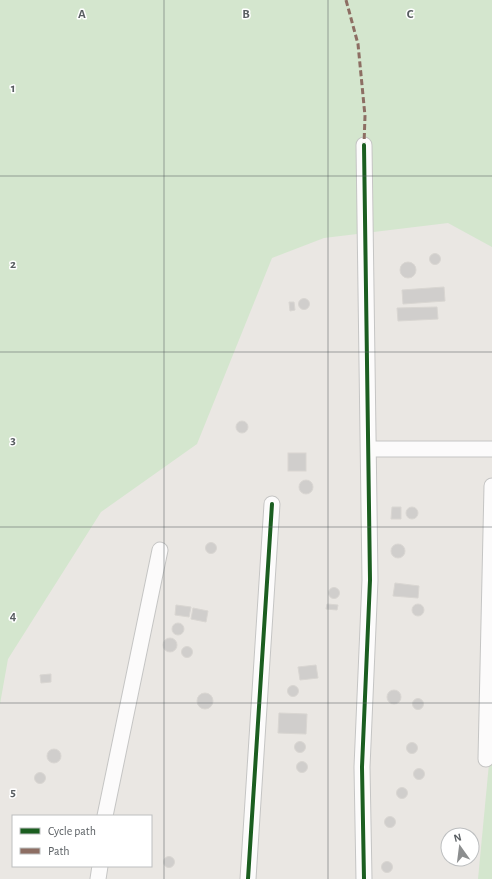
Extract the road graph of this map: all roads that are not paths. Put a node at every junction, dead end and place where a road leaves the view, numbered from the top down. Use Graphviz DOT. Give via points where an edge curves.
graph roads {
  1 [pos="364,146"];
  2 [pos="369,449"];
  3 [pos="492,449"];
  4 [pos="492,486"];
  5 [pos="272,504"];
  6 [pos="160,550"];
  7 [pos="486,759"];
  8 [pos="105,815"];
  9 [pos="100,867"];
  10 [pos="98,879"];
  11 [pos="248,879"];
  12 [pos="364,879"];
  1 -- 2 [label="street"];
  2 -- 3 [label="street"];
  2 -- 12 [label="street" via="370,580 362,767"];
  4 -- 7 [label="street"];
  5 -- 11 [label="street"];
  6 -- 8 [label="street"];
  9 -- 10 [label="street"];
}
